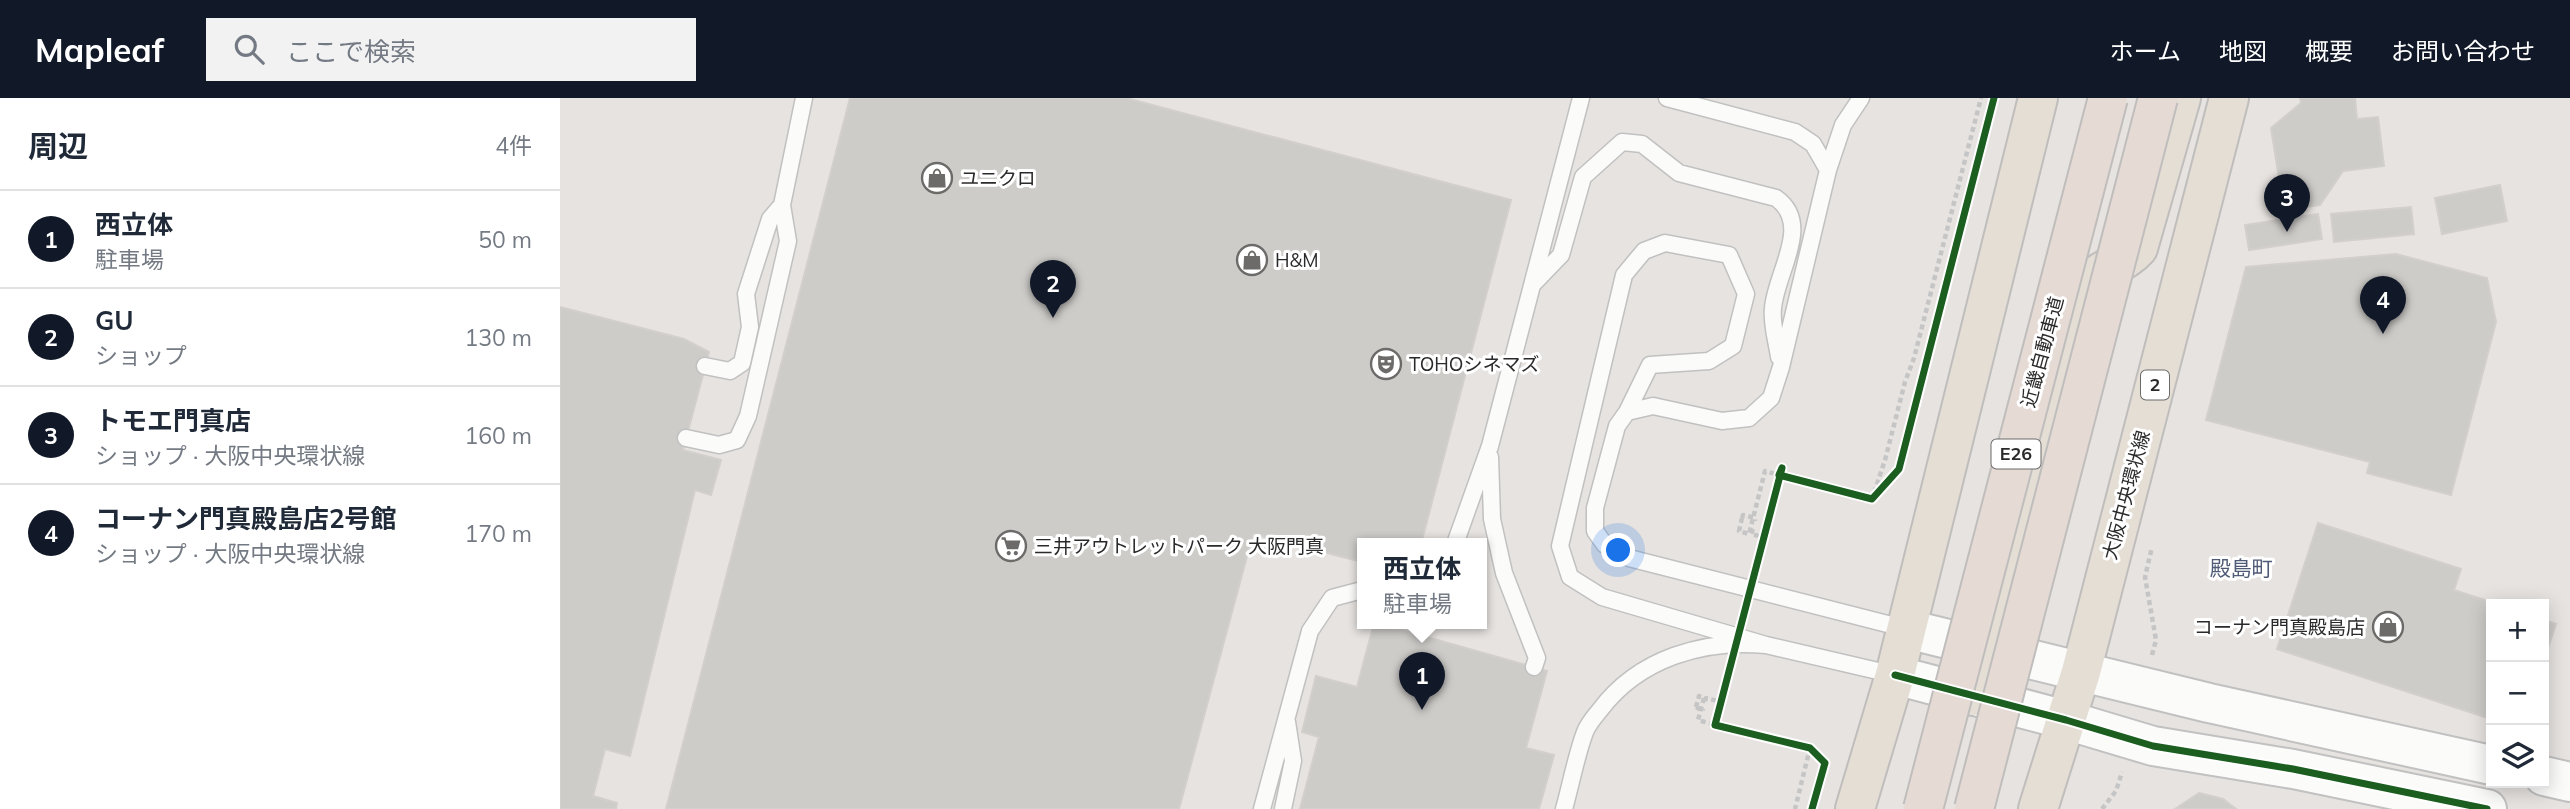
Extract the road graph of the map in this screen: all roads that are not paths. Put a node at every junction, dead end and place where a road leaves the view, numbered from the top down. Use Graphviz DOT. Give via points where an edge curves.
graph roads {
  1 [pos="804,98"];
  2 [pos="1581,98"];
  3 [pos="1667,98"];
  4 [pos="1861,98"];
  5 [pos="2038,98"];
  6 [pos="2108,98"];
  7 [pos="2158,98"];
  8 [pos="2180,98"];
  9 [pos="2229,98"];
  10 [pos="1828,170"];
  11 [pos="782,205"];
  12 [pos="1532,285"];
  13 [pos="705,366"];
  14 [pos="1781,367"];
  15 [pos="1627,412"];
  16 [pos="686,438"];
  17 [pos="1490,446"];
  18 [pos="1457,538"];
  19 [pos="1357,592"];
  20 [pos="1907,629"];
  21 [pos="1766,645"];
  22 [pos="1987,649"];
  23 [pos="1534,667"];
  24 [pos="2081,672"];
  25 [pos="1895,675"];
  26 [pos="1974,696"];
  27 [pos="1286,715"];
  28 [pos="2066,720"];
  29 [pos="2486,764"];
  30 [pos="2549,777"];
  31 [pos="2570,782"];
  32 [pos="1262,809"];
  33 [pos="1283,809"];
  34 [pos="1564,809"];
  35 [pos="1856,809"];
  36 [pos="1923,809"];
  37 [pos="1974,809"];
  38 [pos="2038,809"];
  39 [pos="2487,809"];
  1 -- 11 [label="lane"];
  2 -- 12 [label="lane"];
  3 -- 10 [label="lane" via="1795,132 1813,144"];
  4 -- 10 [label="lane" via="1843,125"];
  5 -- 20 [label="main road"];
  6 -- 36 [label="highway, 近畿自動車道 / E26, bridge"];
  7 -- 37 [label="highway, E26, bridge"];
  8 -- 22 [label="main road" via="2138,248 2091,280 2083,292"];
  9 -- 24 [label="main road, 大阪中央環状線 / 2"];
  10 -- 14 [label="lane"];
  11 -- 13 [label="lane" via="771,219 746,294 750,327 742,363 730,371"];
  11 -- 16 [label="lane" via="788,241 748,416 737,440 719,445"];
  12 -- 14 [label="lane" via="1561,255 1583,177 1622,142 1642,144 1679,173 1776,198 1787,206 1794,226 1773,309"];
  12 -- 17 [label="lane"];
  14 -- 15 [label="lane" via="1771,398 1749,418 1722,421 1653,406"];
  15 -- 20 [label="lane" via="1617,426 1595,508 1595,531 1605,545 1629,558"];
  15 -- 21 [label="lane" via="1650,365 1709,361 1733,346 1746,293 1729,255 1665,243 1644,251 1624,275 1560,547 1570,577 1602,597"];
  17 -- 18 [label="lane"];
  17 -- 23 [label="lane" via="1492,519 1504,573 1537,658"];
  19 -- 27 [label="lane" via="1332,598 1310,631"];
  20 -- 22 [label="street"];
  20 -- 25 [label="main road"];
  21 -- 25 [label="lane"];
  21 -- 34 [label="lane" via="1700,647 1658,661 1615,690 1586,729"];
  22 -- 24 [label="street"];
  22 -- 26 [label="main road"];
  24 -- 28 [label="main road, 大阪中央環状線 / 2"];
  24 -- 29 [label="street"];
  25 -- 26 [label="street"];
  25 -- 35 [label="main road"];
  26 -- 28 [label="street"];
  27 -- 32 [label="lane"];
  27 -- 33 [label="lane" via="1293,761"];
  28 -- 38 [label="main road, 大阪中央環状線 / 2"];
  28 -- 39 [label="street" via="2130,741"];
  30 -- 31 [label="street"];
}
